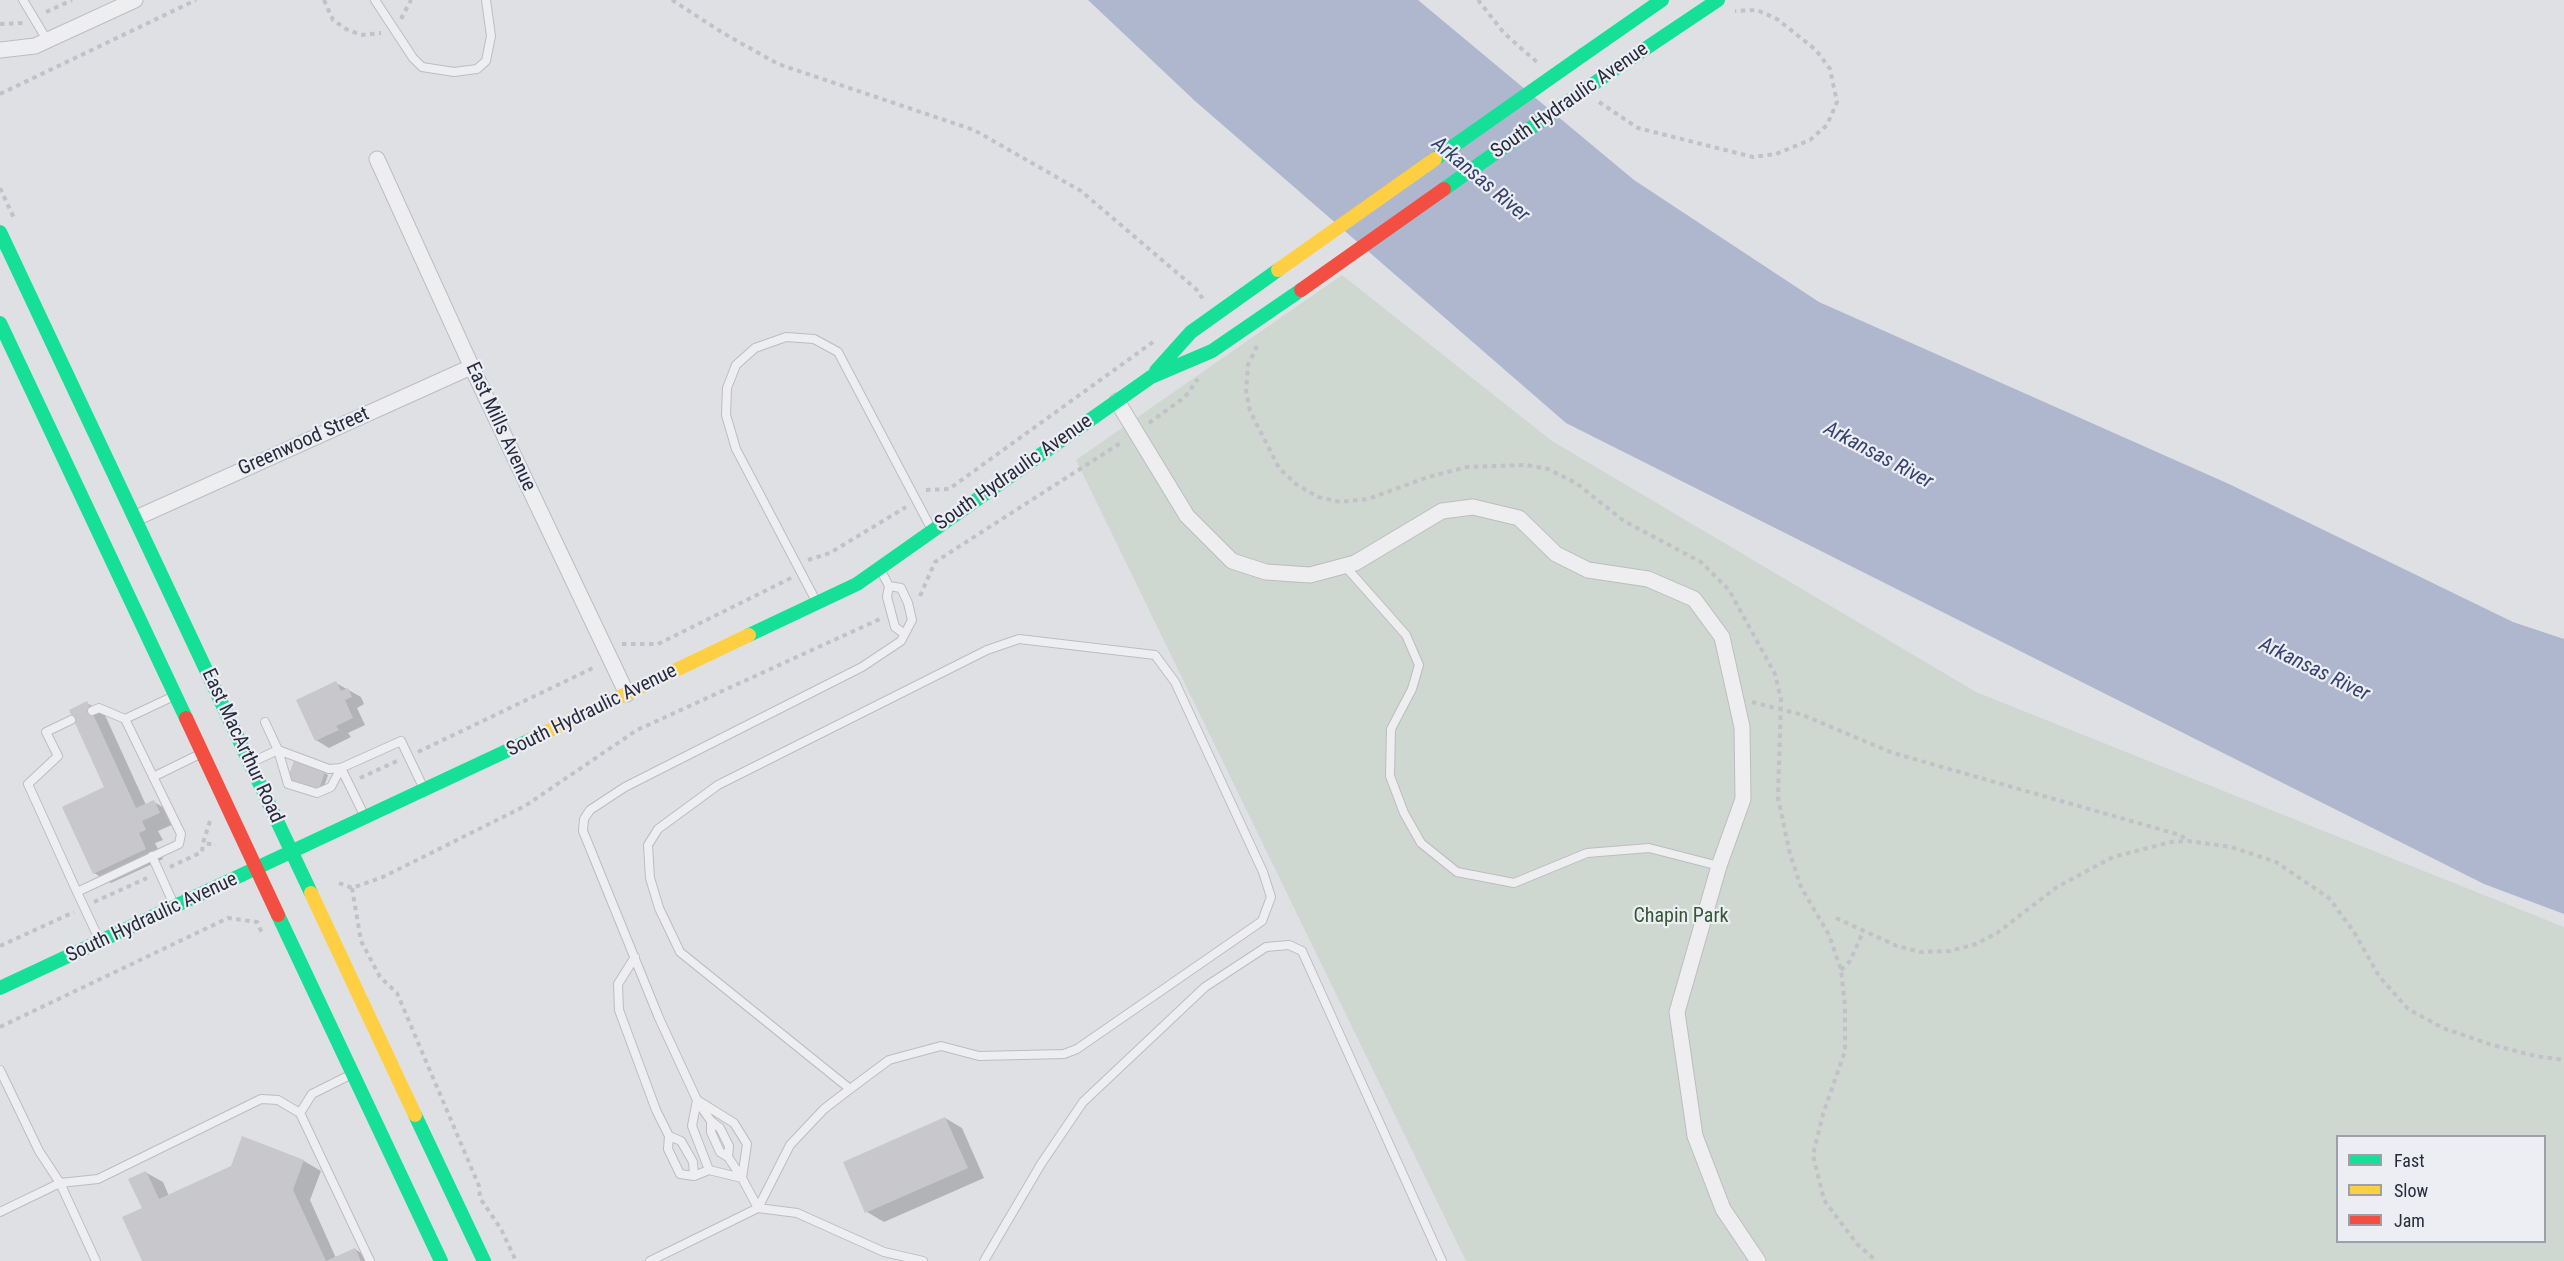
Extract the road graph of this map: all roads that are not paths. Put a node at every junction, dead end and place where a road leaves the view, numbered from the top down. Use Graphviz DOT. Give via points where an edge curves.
graph roads {
  1 [pos="22,0"];
  2 [pos="135,0"];
  3 [pos="375,0"];
  4 [pos="486,0"];
  5 [pos="1662,0"];
  6 [pos="1718,0"];
  7 [pos="47,40"];
  8 [pos="0,50"];
  9 [pos="377,159"];
  10 [pos="0,232"];
  11 [pos="0,323"];
  12 [pos="471,367"];
  13 [pos="1151,377"];
  14 [pos="1117,401"];
  15 [pos="136,518"];
  16 [pos="932,531"];
  17 [pos="1345,566"];
  18 [pos="879,568"];
  19 [pos="889,586"];
  20 [pos="817,603"];
  21 [pos="903,633"];
  22 [pos="627,694"];
  23 [pos="175,695"];
  24 [pos="92,711"];
  25 [pos="125,719"];
  26 [pos="71,720"];
  27 [pos="266,722"];
  28 [pos="279,750"];
  29 [pos="203,753"];
  30 [pos="250,762"];
  31 [pos="341,768"];
  32 [pos="153,777"];
  33 [pos="424,790"];
  34 [pos="365,818"];
  35 [pos="292,853"];
  36 [pos="152,856"];
  37 [pos="1719,866"];
  38 [pos="258,869"];
  39 [pos="77,892"];
  40 [pos="176,908"];
  41 [pos="101,942"];
  42 [pos="635,957"];
  43 [pos="0,988"];
  44 [pos="0,1070"];
  45 [pos="353,1073"];
  46 [pos="850,1089"];
  47 [pos="697,1100"];
  48 [pos="300,1113"];
  49 [pos="669,1136"];
  50 [pos="709,1170"];
  51 [pos="694,1176"];
  52 [pos="742,1178"];
  53 [pos="60,1183"];
  54 [pos="758,1208"];
  55 [pos="0,1212"];
  56 [pos="96,1261"];
  57 [pos="370,1261"];
  58 [pos="441,1261"];
  59 [pos="484,1261"];
  60 [pos="650,1261"];
  61 [pos="923,1261"];
  62 [pos="984,1261"];
  63 [pos="1442,1261"];
  64 [pos="1758,1261"];
  1 -- 7 [label="lane"];
  2 -- 7 [label="street"];
  3 -- 4 [label="lane" via="422,67 454,72 477,69 486,61 491,36"];
  5 -- 13 [label="street, South Hydraulic Avenue, bridge" via="1191,332"];
  6 -- 13 [label="street, South Hydraulic Avenue, bridge" via="1212,351"];
  7 -- 8 [label="street" via="35,46"];
  9 -- 12 [label="street, East Mills Avenue"];
  10 -- 15 [label="street, East MacArthur Road"];
  11 -- 23 [label="street, East MacArthur Road"];
  12 -- 15 [label="street, Greenwood Street"];
  12 -- 22 [label="street, East Mills Avenue"];
  13 -- 14 [label="street, South Hydraulic Avenue"];
  14 -- 16 [label="street, South Hydraulic Avenue"];
  14 -- 17 [label="street" via="1187,516 1232,561 1266,572 1310,575"];
  15 -- 30 [label="street, East MacArthur Road"];
  16 -- 18 [label="street, South Hydraulic Avenue"];
  16 -- 20 [label="lane" via="838,352 814,339 786,337 755,348 736,365 727,388 726,414 736,449"];
  17 -- 37 [label="lane" via="1406,635 1419,664 1412,689 1391,729 1390,776 1421,843 1456,872 1514,883 1587,854 1648,848"];
  17 -- 37 [label="street" via="1442,511 1473,507 1519,518 1556,554 1588,570 1648,579 1694,599 1722,637 1743,727 1743,799"];
  18 -- 19 [label="lane"];
  18 -- 20 [label="street, South Hydraulic Avenue" via="857,584"];
  19 -- 21 [label="lane" via="887,597 895,627"];
  19 -- 21 [label="lane" via="902,588 908,603 912,620"];
  20 -- 22 [label="street, South Hydraulic Avenue"];
  21 -- 42 [label="lane" via="901,640 862,666 624,787 590,810 583,831"];
  22 -- 33 [label="street, South Hydraulic Avenue"];
  23 -- 25 [label="lane"];
  23 -- 29 [label="street, East MacArthur Road"];
  24 -- 25 [label="lane" via="99,708"];
  25 -- 32 [label="lane"];
  26 -- 39 [label="lane" via="46,732 57,756 28,784"];
  27 -- 28 [label="lane"];
  28 -- 30 [label="lane"];
  28 -- 31 [label="lane" via="329,769"];
  28 -- 31 [label="lane" via="288,784 317,793 331,787"];
  29 -- 32 [label="lane"];
  29 -- 38 [label="street, East MacArthur Road"];
  30 -- 35 [label="street, East MacArthur Road"];
  31 -- 33 [label="lane" via="400,741"];
  31 -- 34 [label="lane"];
  32 -- 36 [label="lane" via="181,834 179,844"];
  33 -- 34 [label="street, South Hydraulic Avenue"];
  34 -- 35 [label="street, South Hydraulic Avenue"];
  35 -- 38 [label="street, South Hydraulic Avenue"];
  35 -- 59 [label="street, East MacArthur Road"];
  36 -- 39 [label="lane"];
  36 -- 40 [label="lane"];
  37 -- 64 [label="street" via="1677,1012 1695,1136 1723,1209"];
  38 -- 40 [label="street, South Hydraulic Avenue"];
  38 -- 45 [label="street, East MacArthur Road"];
  39 -- 41 [label="lane"];
  40 -- 41 [label="street, South Hydraulic Avenue"];
  41 -- 43 [label="street, South Hydraulic Avenue"];
  42 -- 47 [label="lane"];
  42 -- 49 [label="lane" via="618,984 619,1010"];
  44 -- 53 [label="lane" via="39,1151"];
  45 -- 48 [label="lane" via="312,1094"];
  45 -- 58 [label="street, East MacArthur Road"];
  46 -- 46 [label="lane" via="889,1060 941,1046 979,1056 1064,1054 1077,1049 1262,921 1271,897 1263,872 1175,682 1155,655 1019,639 987,650 718,784 658,829 648,845 650,878 680,952"];
  46 -- 54 [label="lane" via="824,1109 790,1145"];
  47 -- 50 [label="lane" via="692,1126"];
  47 -- 52 [label="lane" via="711,1121 711,1132 720,1152"];
  47 -- 52 [label="lane" via="734,1123 747,1144"];
  48 -- 53 [label="lane" via="278,1100 261,1099 98,1179"];
  48 -- 57 [label="lane"];
  49 -- 51 [label="lane" via="681,1141 693,1162"];
  49 -- 51 [label="lane" via="668,1149 681,1174"];
  50 -- 51 [label="lane"];
  50 -- 52 [label="lane"];
  52 -- 54 [label="lane"];
  53 -- 55 [label="lane"];
  53 -- 56 [label="lane"];
  54 -- 60 [label="lane"];
  54 -- 61 [label="lane" via="797,1213 884,1252"];
  62 -- 63 [label="lane" via="1083,1102 1205,987 1266,947 1289,945 1302,951"];
}
